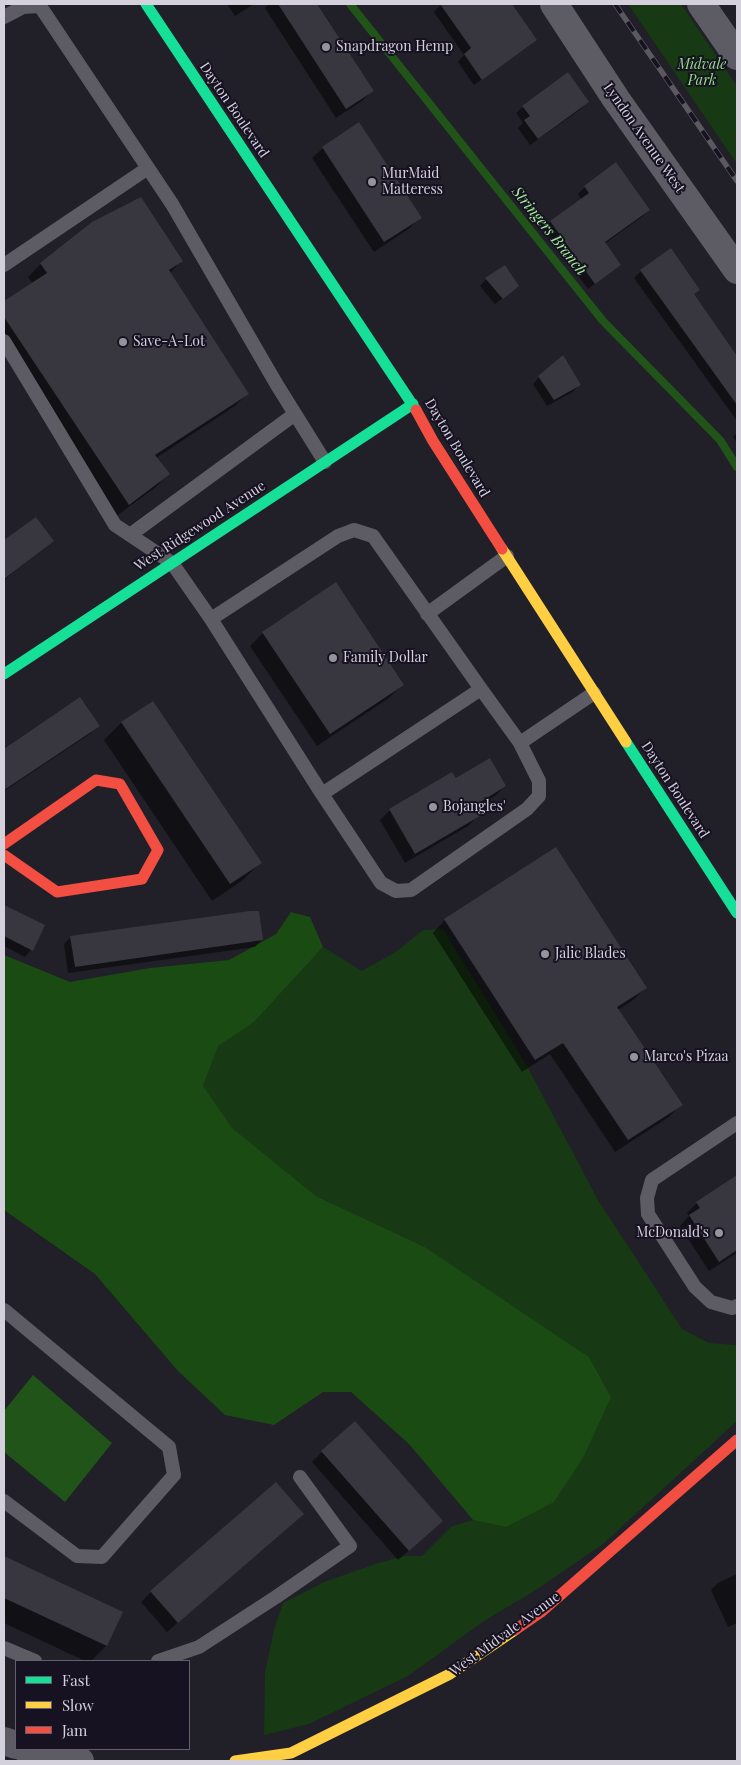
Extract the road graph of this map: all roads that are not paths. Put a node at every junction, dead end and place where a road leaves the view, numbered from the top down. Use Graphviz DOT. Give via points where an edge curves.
graph roads {
  1 [pos="146,4"];
  2 [pos="554,4"];
  3 [pos="701,4"];
  4 [pos="4,17"];
  5 [pos="737,56"];
  6 [pos="148,168"];
  7 [pos="4,266"];
  8 [pos="737,270"];
  9 [pos="4,341"];
  10 [pos="413,404"];
  11 [pos="295,414"];
  12 [pos="325,462"];
  13 [pos="130,534"];
  14 [pos="507,556"];
  15 [pos="172,562"];
  16 [pos="427,614"];
  17 [pos="211,619"];
  18 [pos="4,674"];
  19 [pos="480,689"];
  20 [pos="594,692"];
  21 [pos="520,743"];
  22 [pos="322,794"];
  23 [pos="4,844"];
  24 [pos="4,855"];
  25 [pos="737,913"];
  26 [pos="737,1123"];
  27 [pos="737,1306"];
  28 [pos="4,1310"];
  29 [pos="737,1440"];
  30 [pos="300,1477"];
  31 [pos="4,1501"];
  32 [pos="4,1648"];
  33 [pos="33,1660"];
  34 [pos="161,1660"];
  35 [pos="29,1750"];
  36 [pos="80,1761"];
  37 [pos="235,1761"];
  1 -- 10 [label="street, Dayton Boulevard"];
  2 -- 8 [label="street, Lyndon Avenue West" via="616,99"];
  3 -- 5 [label="street"];
  4 -- 6 [label="lane" via="23,7 40,6"];
  6 -- 7 [label="lane"];
  6 -- 11 [label="lane"];
  9 -- 13 [label="lane" via="115,525"];
  10 -- 12 [label="street, West Ridgewood Avenue"];
  10 -- 14 [label="street, Dayton Boulevard"];
  11 -- 12 [label="lane"];
  11 -- 13 [label="lane"];
  12 -- 15 [label="street, West Ridgewood Avenue"];
  13 -- 15 [label="lane"];
  14 -- 16 [label="lane"];
  14 -- 20 [label="street, Dayton Boulevard"];
  15 -- 17 [label="lane"];
  15 -- 18 [label="street, West Ridgewood Avenue"];
  16 -- 17 [label="lane" via="373,536 354,530 338,536"];
  16 -- 19 [label="lane"];
  17 -- 22 [label="lane"];
  19 -- 21 [label="lane"];
  19 -- 22 [label="lane"];
  20 -- 21 [label="lane"];
  20 -- 25 [label="street, Dayton Boulevard"];
  21 -- 22 [label="lane" via="539,781 538,796 527,810 411,890 396,890 381,883"];
  23 -- 24 [label="street" via="96,780 120,784 158,850 142,879 57,892"];
  26 -- 27 [label="lane" via="652,1180 647,1198 648,1214 695,1287 711,1302 732,1308"];
  28 -- 31 [label="lane" via="169,1447 174,1475 102,1557 77,1556"];
  29 -- 37 [label="street, West Midvale Avenue" via="541,1612 450,1674 291,1753"];
  30 -- 34 [label="lane" via="350,1546 199,1648"];
  32 -- 33 [label="lane"];
  35 -- 36 [label="street"];
}
